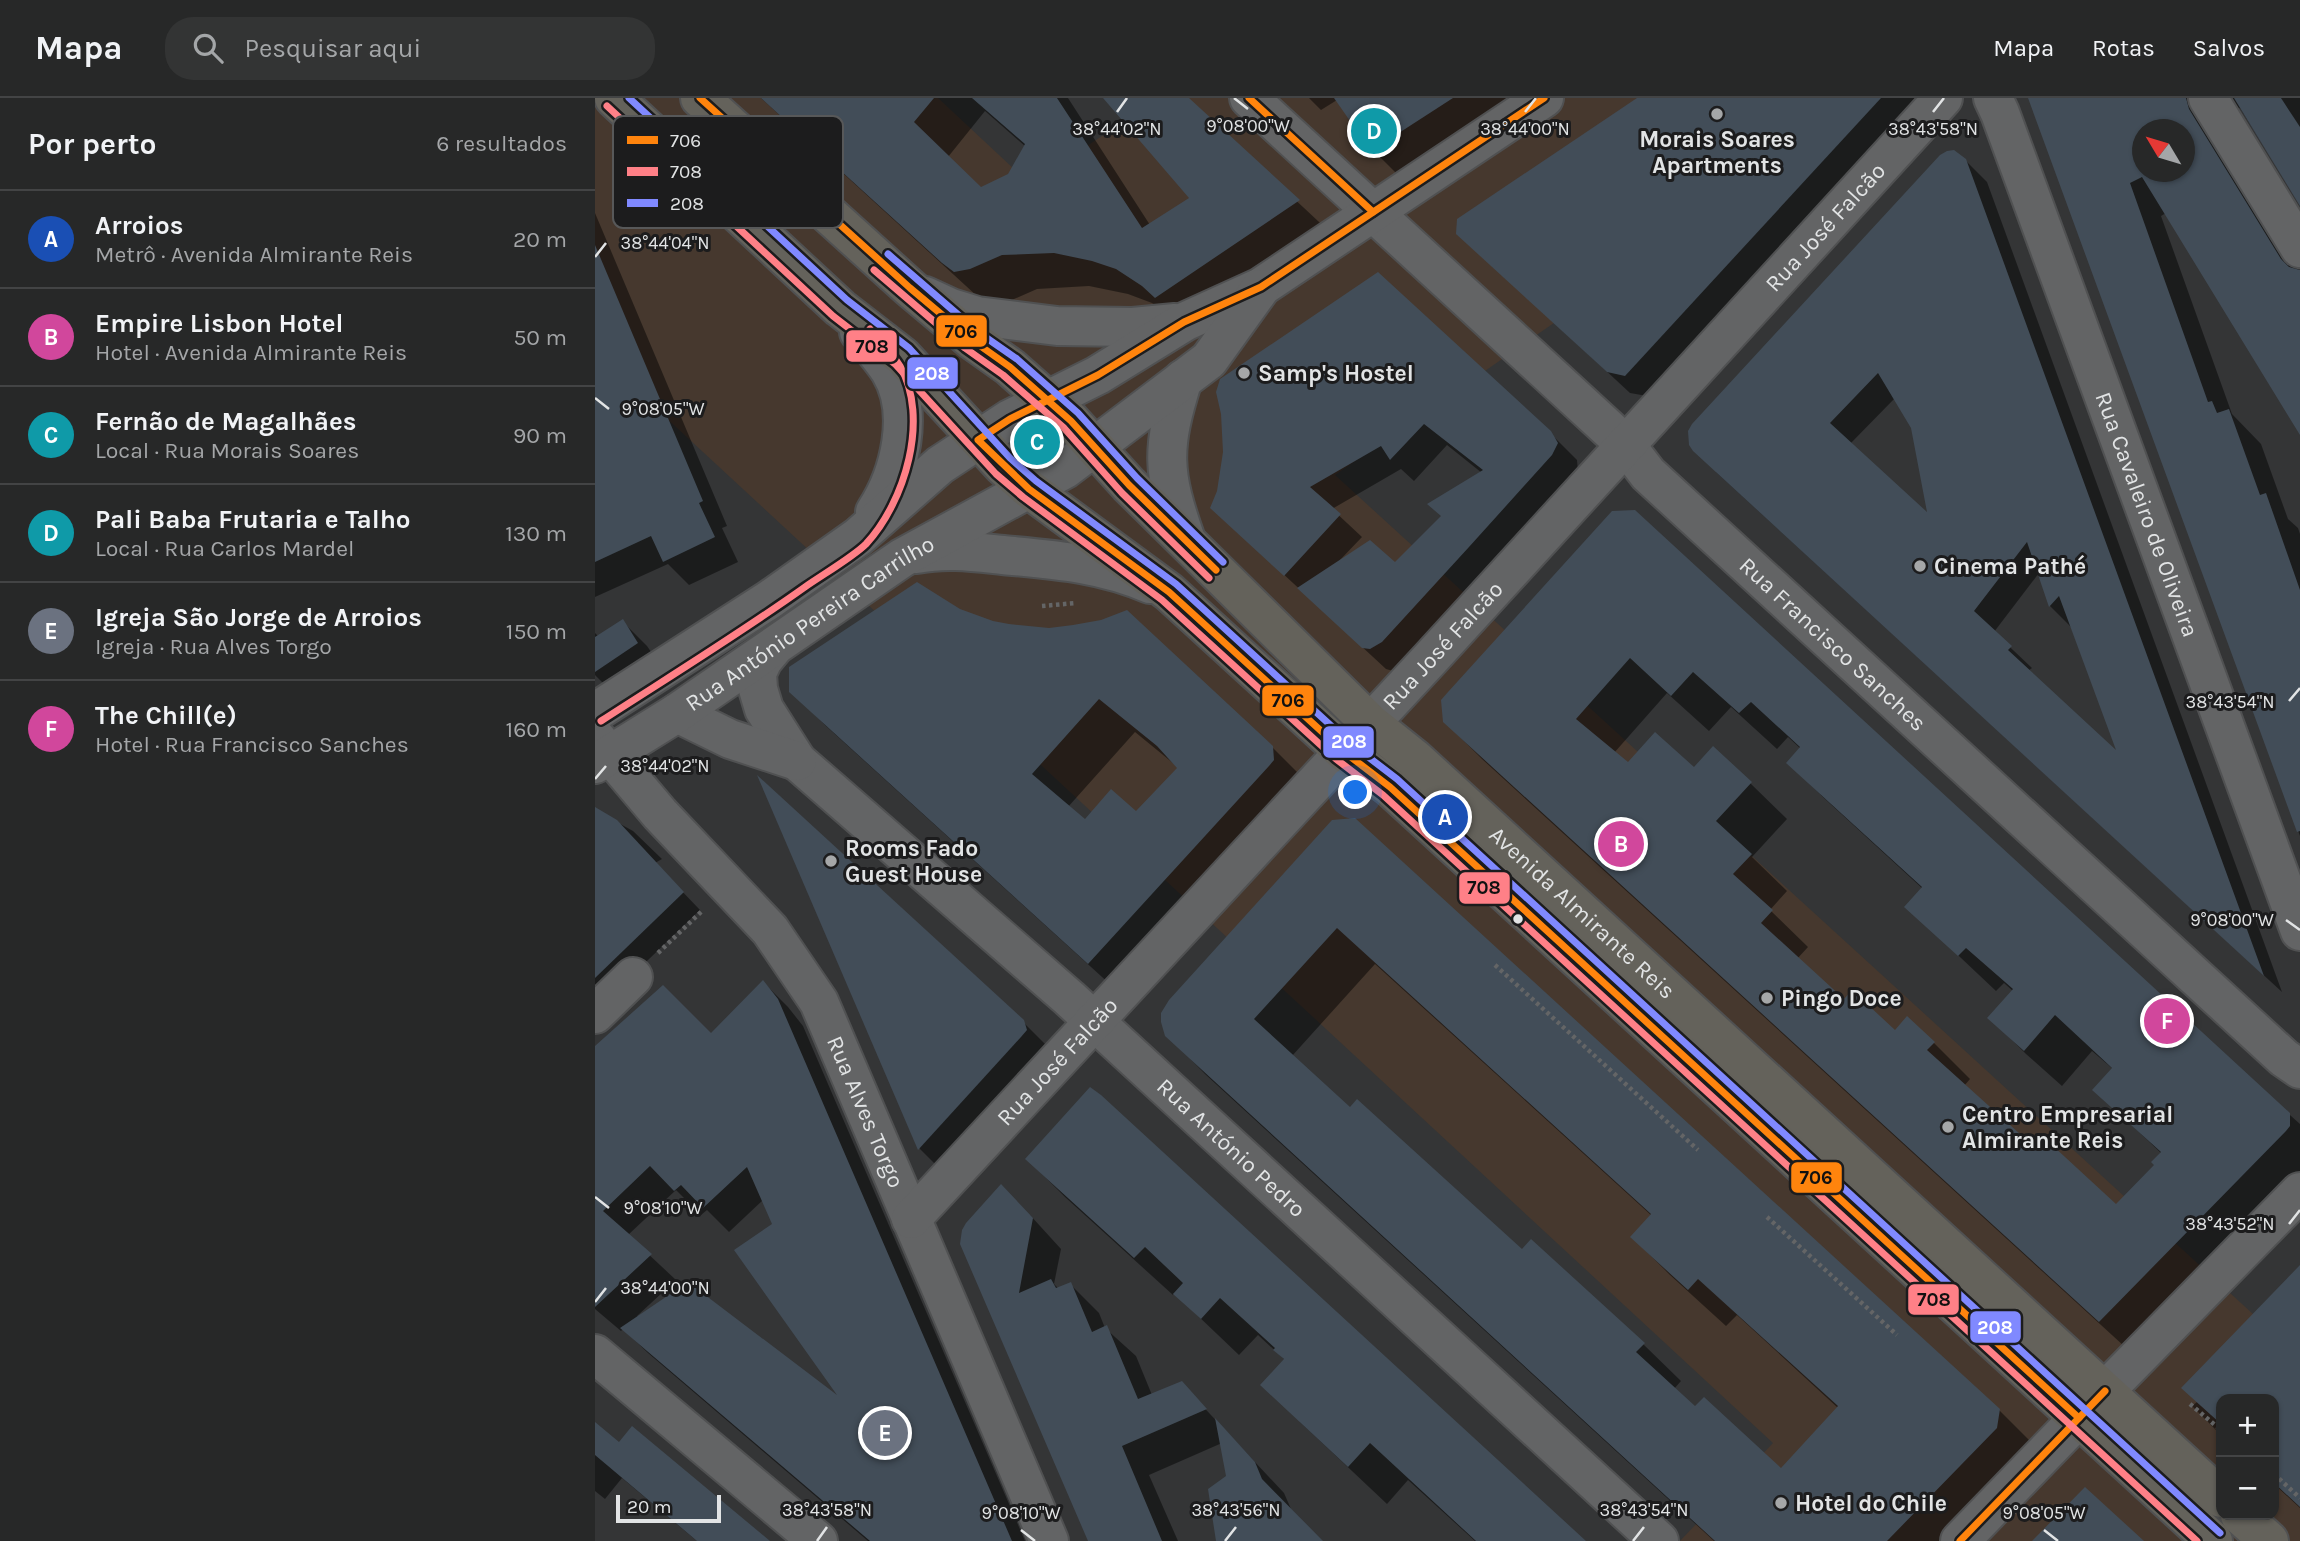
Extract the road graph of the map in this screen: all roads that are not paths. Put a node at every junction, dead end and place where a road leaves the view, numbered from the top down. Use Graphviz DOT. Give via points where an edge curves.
graph roads {
  1 [pos="614,98"];
  2 [pos="700,98"];
  3 [pos="1249,98"];
  4 [pos="1544,98"];
  5 [pos="1943,98"];
  6 [pos="1993,98"];
  7 [pos="2208,98"];
  8 [pos="633,116"];
  9 [pos="720,116"];
  10 [pos="1373,212"];
  11 [pos="843,227"];
  12 [pos="755,228"];
  13 [pos="2300,248"];
  14 [pos="1261,287"];
  15 [pos="910,288"];
  16 [pos="841,308"];
  17 [pos="1184,322"];
  18 [pos="1183,379"];
  19 [pos="1047,400"];
  20 [pos="978,440"];
  21 [pos="1625,444"];
  22 [pos="1095,447"];
  23 [pos="1029,489"];
  24 [pos="858,537"];
  25 [pos="1186,540"];
  26 [pos="902,558"];
  27 [pos="1169,592"];
  28 [pos="772,648"];
  29 [pos="677,713"];
  30 [pos="595,714"];
  31 [pos="1370,723"];
  32 [pos="1343,751"];
  33 [pos="600,752"];
  34 [pos="797,761"];
  35 [pos="2300,931"];
  36 [pos="642,969"];
  37 [pos="595,1014"];
  38 [pos="1093,1022"];
  39 [pos="2300,1069"];
  40 [pos="2300,1192"];
  41 [pos="911,1219"];
  42 [pos="595,1354"];
  43 [pos="2092,1405"];
  44 [pos="2216,1494"];
  45 [pos="2246,1520"];
  46 [pos="818,1541"];
  47 [pos="1049,1541"];
  48 [pos="1659,1541"];
  49 [pos="1960,1541"];
  50 [pos="2213,1541"];
  51 [pos="2269,1541"];
  1 -- 8 [label="main road, Avenida Almirante Reis"];
  2 -- 9 [label="main road, Avenida Almirante Reis"];
  3 -- 10 [label="street, Rua Francisco Sanches"];
  4 -- 10 [label="street"];
  5 -- 21 [label="street, Rua José Falcão"];
  6 -- 35 [label="street, Rua Cavaleiro de Oliveira"];
  7 -- 13 [label="street"];
  10 -- 14 [label="street"];
  10 -- 21 [label="street, Rua Francisco Sanches"];
  11 -- 15 [label="main road, Avenida Almirante Reis"];
  12 -- 16 [label="main road, Avenida Almirante Reis"];
  14 -- 17 [label="street"];
  14 -- 18 [label="street, Rua António Pereira Carrilho" via="1209,360"];
  15 -- 17 [label="street" via="977,316 1044,325 1133,327"];
  15 -- 19 [label="main road, Avenida Almirante Reis"];
  16 -- 20 [label="main road, Avenida Almirante Reis" via="902,355"];
  16 -- 24 [label="street" via="891,372 903,407 897,468"];
  17 -- 19 [label="street, Rua António Pereira Carrilho" via="1098,375"];
  18 -- 22 [label="street, Rua António Pereira Carrilho"];
  18 -- 25 [label="street" via="1166,457 1172,500"];
  19 -- 20 [label="street, Rua António Pereira Carrilho"];
  19 -- 22 [label="main road, Avenida Almirante Reis"];
  20 -- 23 [label="main road, Avenida Almirante Reis"];
  20 -- 24 [label="street, Rua António Pereira Carrilho" via="940,465"];
  21 -- 31 [label="street, Rua José Falcão"];
  21 -- 39 [label="street, Rua Francisco Sanches" via="1648,474"];
  22 -- 23 [label="street, Rua António Pereira Carrilho"];
  22 -- 25 [label="main road, Avenida Almirante Reis"];
  23 -- 26 [label="street, Rua António Pereira Carrilho"];
  23 -- 27 [label="main road, Avenida Almirante Reis"];
  24 -- 30 [label="street, Rua António Pereira Carrilho"];
  25 -- 31 [label="main road, Avenida Almirante Reis"];
  26 -- 27 [label="street" via="948,550 1071,561 1126,573"];
  26 -- 28 [label="street, Rua António Pereira Carrilho"];
  27 -- 32 [label="main road, Avenida Almirante Reis"];
  28 -- 29 [label="street, Rua António Pereira Carrilho"];
  28 -- 34 [label="street, Rua António Pedro" via="757,673 758,689 764,709"];
  29 -- 30 [label="street" via="656,709"];
  29 -- 33 [label="street, Rua António Pereira Carrilho"];
  29 -- 34 [label="street, Rua António Pedro" via="730,739"];
  31 -- 32 [label="street, Rua José Falcão"];
  31 -- 43 [label="main road, Avenida Almirante Reis" via="1435,778"];
  32 -- 38 [label="street, Rua José Falcão"];
  32 -- 43 [label="main road, Avenida Almirante Reis" via="1390,787"];
  33 -- 41 [label="street, Rua Alves Torgo" via="770,930 819,1002"];
  34 -- 38 [label="street, Rua António Pedro"];
  36 -- 37 [label="street"];
  38 -- 41 [label="street, Rua José Falcão"];
  38 -- 48 [label="street, Rua António Pedro"];
  40 -- 43 [label="street"];
  41 -- 47 [label="street, Rua Alves Torgo"];
  42 -- 46 [label="street"];
  43 -- 44 [label="main road, Avenida Almirante Reis"];
  43 -- 49 [label="street"];
  43 -- 50 [label="main road, Avenida Almirante Reis"];
  45 -- 51 [label="main road"];
}
